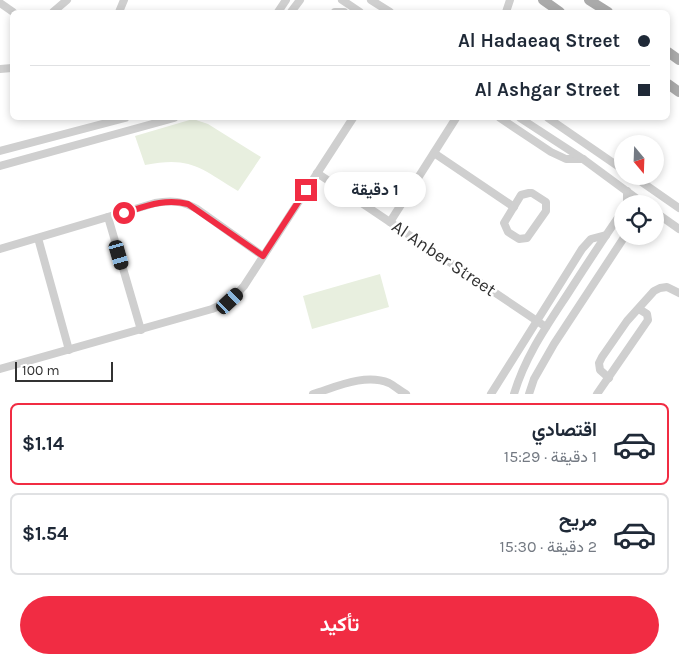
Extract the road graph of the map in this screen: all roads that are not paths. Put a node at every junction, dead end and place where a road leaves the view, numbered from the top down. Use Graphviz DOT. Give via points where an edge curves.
graph roads {
  1 [pos="67,0"];
  2 [pos="305,0"];
  3 [pos="342,0"];
  4 [pos="371,0"];
  5 [pos="543,0"];
  6 [pos="589,0"];
  7 [pos="282,6"];
  8 [pos="295,8"];
  9 [pos="55,10"];
  10 [pos="357,10"];
  11 [pos="387,10"];
  12 [pos="557,10"];
  13 [pos="605,10"];
  14 [pos="116,120"];
  15 [pos="167,120"];
  16 [pos="353,120"];
  17 [pos="455,120"];
  18 [pos="503,120"];
  19 [pos="523,120"];
  20 [pos="547,120"];
  21 [pos="551,120"];
  22 [pos="540,131"];
  23 [pos="0,151"];
  24 [pos="434,153"];
  25 [pos="583,159"];
  26 [pos="614,163"];
  27 [pos="0,166"];
  28 [pos="317,174"];
  29 [pos="644,185"];
  30 [pos="647,187"];
  31 [pos="627,191"];
  32 [pos="627,195"];
  33 [pos="633,195"];
  34 [pos="646,195"];
  35 [pos="514,207"];
  36 [pos="679,208"];
  37 [pos="108,217"];
  38 [pos="664,221"];
  39 [pos="390,222"];
  40 [pos="614,224"];
  41 [pos="679,229"];
  42 [pos="606,235"];
  43 [pos="38,238"];
  44 [pos="619,245"];
  45 [pos="0,249"];
  46 [pos="263,256"];
  47 [pos="679,293"];
  48 [pos="639,309"];
  49 [pos="537,320"];
  50 [pos="546,327"];
  51 [pos="140,330"];
  52 [pos="69,350"];
  53 [pos="0,369"];
  54 [pos="609,378"];
  55 [pos="313,394"];
  56 [pos="406,394"];
  57 [pos="491,394"];
  58 [pos="514,394"];
  59 [pos="529,394"];
  60 [pos="597,394"];
  1 -- 9 [label="street"];
  2 -- 8 [label="street"];
  3 -- 10 [label="street"];
  4 -- 11 [label="street"];
  5 -- 12 [label="main road"];
  6 -- 13 [label="main road"];
  7 -- 8 [label="street"];
  14 -- 23 [label="street"];
  15 -- 27 [label="street"];
  16 -- 28 [label="street"];
  17 -- 24 [label="street"];
  18 -- 25 [label="street" via="551,152 566,159"];
  19 -- 22 [label="street"];
  20 -- 22 [label="street"];
  21 -- 26 [label="street"];
  22 -- 25 [label="street"];
  24 -- 35 [label="street"];
  24 -- 39 [label="street"];
  25 -- 31 [label="street"];
  28 -- 39 [label="street, Al Anber Street"];
  28 -- 46 [label="street"];
  29 -- 30 [label="street"];
  30 -- 34 [label="street"];
  30 -- 36 [label="street"];
  31 -- 32 [label="street"];
  31 -- 33 [label="street"];
  35 -- 35 [label="street" via="504,227 519,239 524,239 536,227 547,205 532,193 522,195"];
  37 -- 43 [label="street"];
  37 -- 46 [label="street" via="177,201 197,209"];
  37 -- 51 [label="street"];
  38 -- 41 [label="street"];
  39 -- 49 [label="street, Al Anber Street"];
  40 -- 42 [label="street"];
  42 -- 49 [label="street" via="591,239 586,244"];
  42 -- 50 [label="street"];
  43 -- 45 [label="street"];
  43 -- 52 [label="street"];
  44 -- 59 [label="street" via="546,356"];
  46 -- 51 [label="street" via="238,294 222,306"];
  47 -- 48 [label="street" via="670,287 660,288"];
  48 -- 54 [label="street" via="647,314 648,320"];
  48 -- 54 [label="street" via="600,360 600,370"];
  49 -- 50 [label="street, Al Anber Street"];
  49 -- 57 [label="street"];
  50 -- 58 [label="street" via="529,356"];
  51 -- 52 [label="street"];
  52 -- 53 [label="street"];
  54 -- 60 [label="street"];
  55 -- 56 [label="street" via="372,380 390,384"];
}
